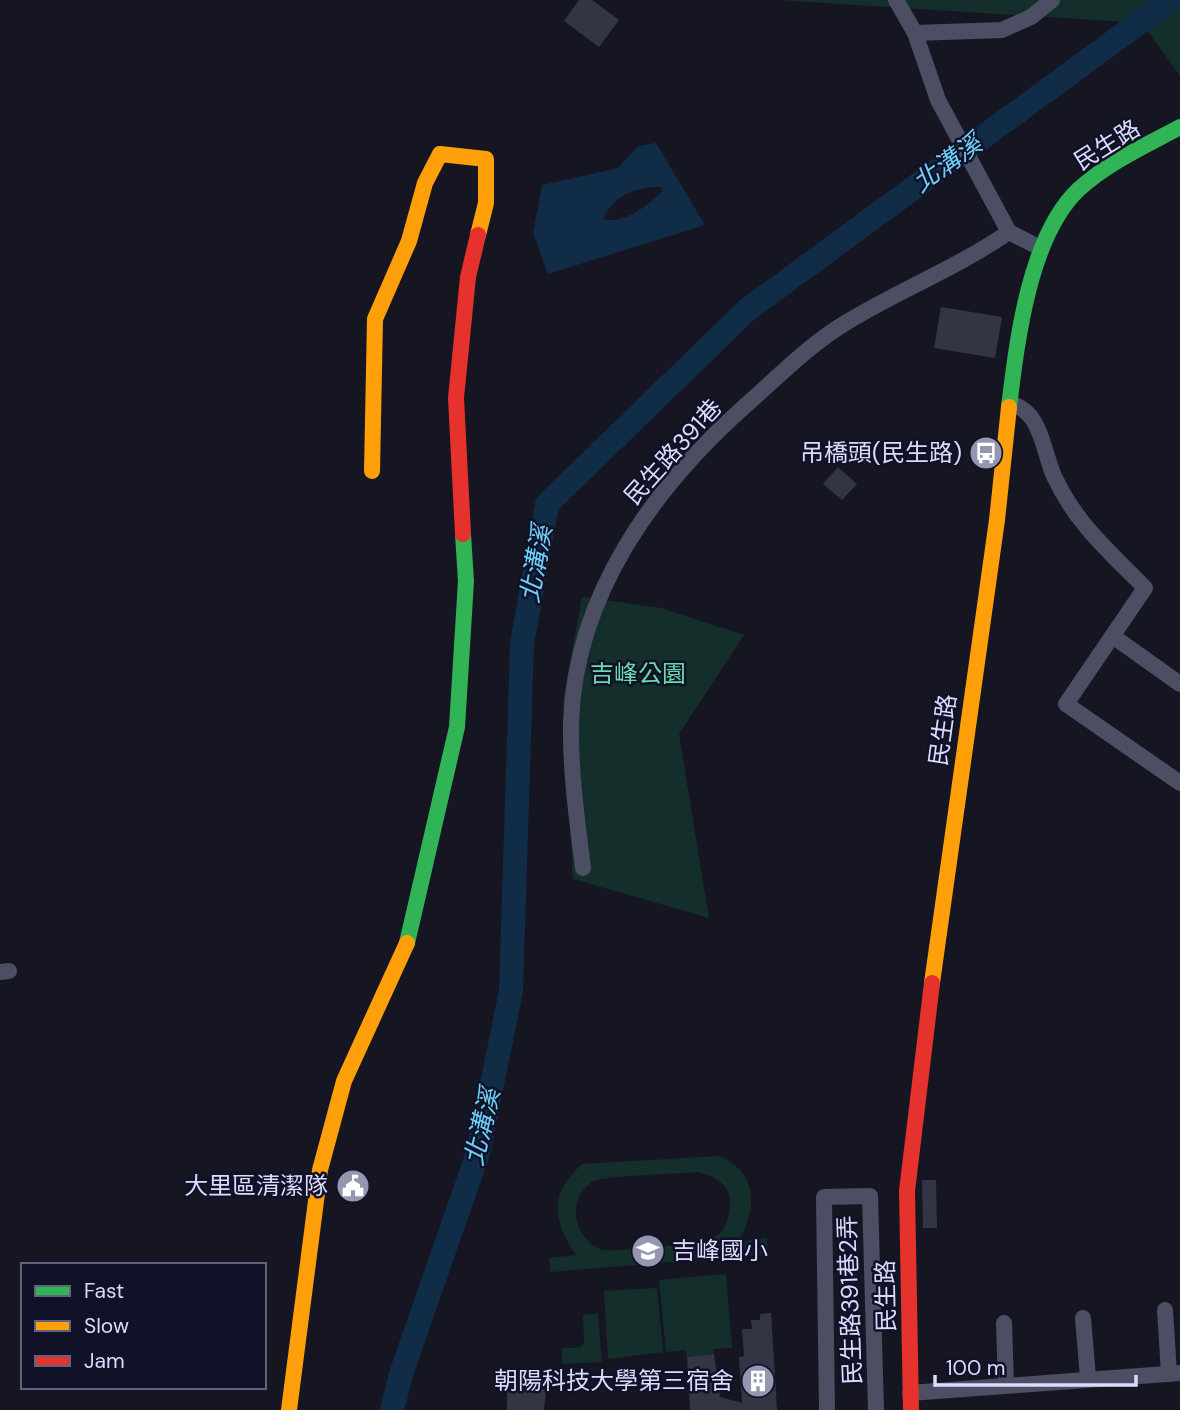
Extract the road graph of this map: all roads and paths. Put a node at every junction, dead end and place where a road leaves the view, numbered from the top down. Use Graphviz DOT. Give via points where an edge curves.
graph roads {
  1 [pos="896,0"];
  2 [pos="1052,0"];
  3 [pos="915,33"];
  4 [pos="1180,127"];
  5 [pos="1009,232"];
  6 [pos="1041,248"];
  7 [pos="1009,403"];
  8 [pos="372,471"];
  9 [pos="1114,637"];
  10 [pos="1180,684"];
  11 [pos="1180,783"];
  12 [pos="583,868"];
  13 [pos="1165,1310"];
  14 [pos="1083,1318"];
  15 [pos="1004,1323"];
  16 [pos="1174,1374"];
  17 [pos="1088,1378"];
  18 [pos="1006,1385"];
  19 [pos="910,1402"];
  20 [pos="289,1410"];
  21 [pos="827,1410"];
  22 [pos="876,1410"];
  1 -- 3 [label="street"];
  2 -- 3 [label="street" via="1031,18 1002,30"];
  3 -- 5 [label="street" via="941,106"];
  4 -- 6 [label="street, 民生路" via="1112,163 1077,191"];
  5 -- 6 [label="street"];
  5 -- 12 [label="street, 民生路391巷" via="845,323 715,433 645,513 590,617 578,668 571,720 573,794"];
  6 -- 7 [label="street, 民生路"];
  7 -- 9 [label="street" via="1023,407 1035,421 1074,515 1146,589"];
  7 -- 19 [label="street, 民生路" via="997,520 915,1105 907,1191"];
  8 -- 20 [label="street" via="374,319 409,241 425,183 440,154 486,159 485,203 467,277 456,398 466,581 457,726 411,935 344,1081 320,1170"];
  9 -- 10 [label="street"];
  9 -- 11 [label="street" via="1066,704"];
  13 -- 16 [label="street"];
  14 -- 17 [label="street"];
  15 -- 18 [label="street"];
  16 -- 17 [label="street"];
  17 -- 18 [label="street"];
  18 -- 19 [label="street"];
  21 -- 22 [label="street, 民生路391巷2弄" via="824,1197 870,1196"];
}
